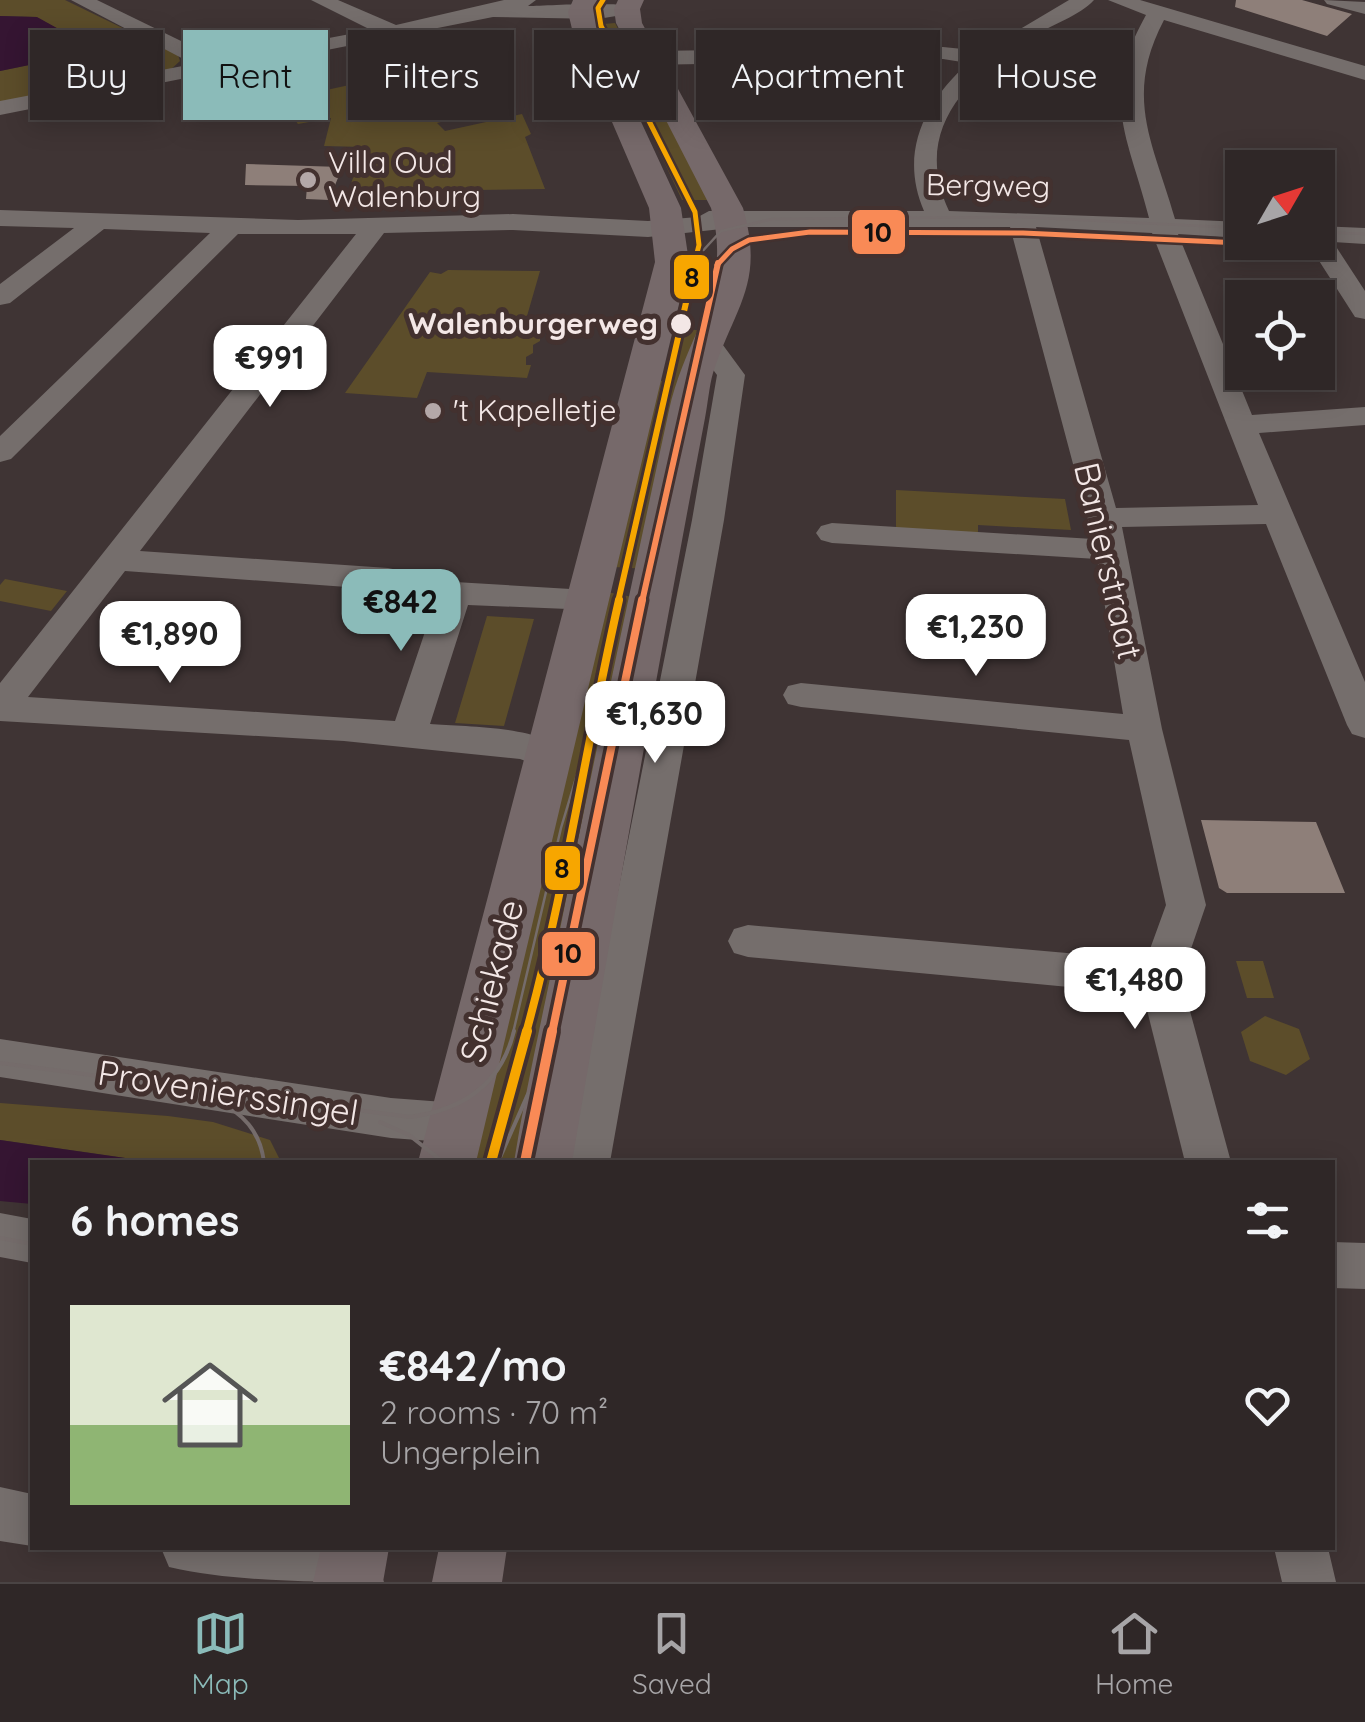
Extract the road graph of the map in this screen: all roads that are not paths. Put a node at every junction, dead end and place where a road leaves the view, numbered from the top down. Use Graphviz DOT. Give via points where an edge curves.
graph roads {
  1 [pos="81,0"];
  2 [pos="321,0"];
  3 [pos="526,0"];
  4 [pos="1082,0"];
  5 [pos="1118,0"];
  6 [pos="1334,0"];
  7 [pos="625,3"];
  8 [pos="576,4"];
  9 [pos="1365,8"];
  10 [pos="491,12"];
  11 [pos="1157,14"];
  12 [pos="389,30"];
  13 [pos="404,30"];
  14 [pos="633,30"];
  15 [pos="1031,30"];
  16 [pos="183,51"];
  17 [pos="960,57"];
  18 [pos="676,58"];
  19 [pos="1365,72"];
  20 [pos="183,73"];
  21 [pos="960,84"];
  22 [pos="0,108"];
  23 [pos="676,112"];
  24 [pos="0,218"];
  25 [pos="940,218"];
  26 [pos="1021,219"];
  27 [pos="100,220"];
  28 [pos="732,221"];
  29 [pos="669,222"];
  30 [pos="1165,224"];
  31 [pos="231,226"];
  32 [pos="376,226"];
  33 [pos="1225,229"];
  34 [pos="1335,236"];
  35 [pos="1365,236"];
  36 [pos="1333,260"];
  37 [pos="0,297"];
  38 [pos="1365,311"];
  39 [pos="710,347"];
  40 [pos="1365,416"];
  41 [pos="1241,425"];
  42 [pos="0,453"];
  43 [pos="1277,514"];
  44 [pos="832,532"];
  45 [pos="1108,534"];
  46 [pos="119,560"];
  47 [pos="456,593"];
  48 [pos="592,600"];
  49 [pos="1357,684"];
  50 [pos="800,695"];
  51 [pos="0,708"];
  52 [pos="1365,725"];
  53 [pos="1144,729"];
  54 [pos="408,736"];
  55 [pos="548,756"];
  56 [pos="748,941"];
  57 [pos="1160,978"];
  58 [pos="0,1058"];
  59 [pos="452,1143"];
  60 [pos="542,1160"];
  61 [pos="586,1160"];
  62 [pos="1207,1160"];
  63 [pos="0,1235"];
  64 [pos="30,1240"];
  65 [pos="1335,1266"];
  66 [pos="1365,1266"];
  67 [pos="0,1514"];
  68 [pos="30,1520"];
  69 [pos="201,1550"];
  70 [pos="473,1550"];
  71 [pos="1302,1550"];
  72 [pos="344,1572"];
  73 [pos="467,1582"];
  74 [pos="1309,1582"];
  1 -- 16 [label="street"];
  2 -- 12 [label="street"];
  3 -- 10 [label="street"];
  4 -- 15 [label="street"];
  5 -- 11 [label="street"];
  6 -- 9 [label="street"];
  7 -- 8 [label="street"];
  7 -- 14 [label="main road"];
  8 -- 10 [label="street"];
  8 -- 29 [label="main road"];
  10 -- 13 [label="street"];
  11 -- 19 [label="street"];
  11 -- 30 [label="street" via="1139,44 1130,79 1131,120"];
  17 -- 18 [label="street"];
  20 -- 22 [label="street"];
  21 -- 25 [label="street" via="927,137 926,182"];
  23 -- 28 [label="main road"];
  24 -- 27 [label="street"];
  25 -- 26 [label="street, Bergweg"];
  25 -- 28 [label="street, Bergweg"];
  26 -- 30 [label="street, Bergweg"];
  26 -- 45 [label="street, Banierstraat"];
  27 -- 31 [label="street"];
  27 -- 37 [label="street"];
  28 -- 29 [label="street, Bergweg"];
  28 -- 39 [label="main road" via="736,260"];
  29 -- 32 [label="street" via="622,228"];
  29 -- 48 [label="main road, Schiekade" via="672,262"];
  30 -- 33 [label="street, Bergweg"];
  30 -- 41 [label="street" via="1166,244"];
  31 -- 32 [label="street"];
  31 -- 42 [label="street"];
  32 -- 46 [label="street"];
  34 -- 35 [label="street"];
  36 -- 38 [label="street"];
  39 -- 60 [label="main road" via="695,374"];
  39 -- 61 [label="street" via="731,375"];
  40 -- 41 [label="street"];
  41 -- 43 [label="street"];
  43 -- 45 [label="street"];
  43 -- 49 [label="street"];
  44 -- 45 [label="street"];
  45 -- 53 [label="street, Banierstraat"];
  46 -- 47 [label="street" via="399,580"];
  46 -- 51 [label="street"];
  47 -- 48 [label="street"];
  47 -- 54 [label="street"];
  48 -- 55 [label="main road, Schiekade"];
  49 -- 52 [label="street"];
  50 -- 53 [label="street"];
  51 -- 54 [label="street"];
  53 -- 57 [label="street, Banierstraat" via="1186,905"];
  54 -- 55 [label="street" via="525,746"];
  55 -- 59 [label="main road, Schiekade"];
  56 -- 57 [label="street"];
  57 -- 62 [label="street"];
  58 -- 59 [label="street, Provenierssingel" via="391,1118"];
  63 -- 64 [label="street"];
  65 -- 66 [label="street"];
  67 -- 68 [label="street"];
  69 -- 72 [label="street"];
  70 -- 73 [label="main road"];
  71 -- 74 [label="street"];
}
